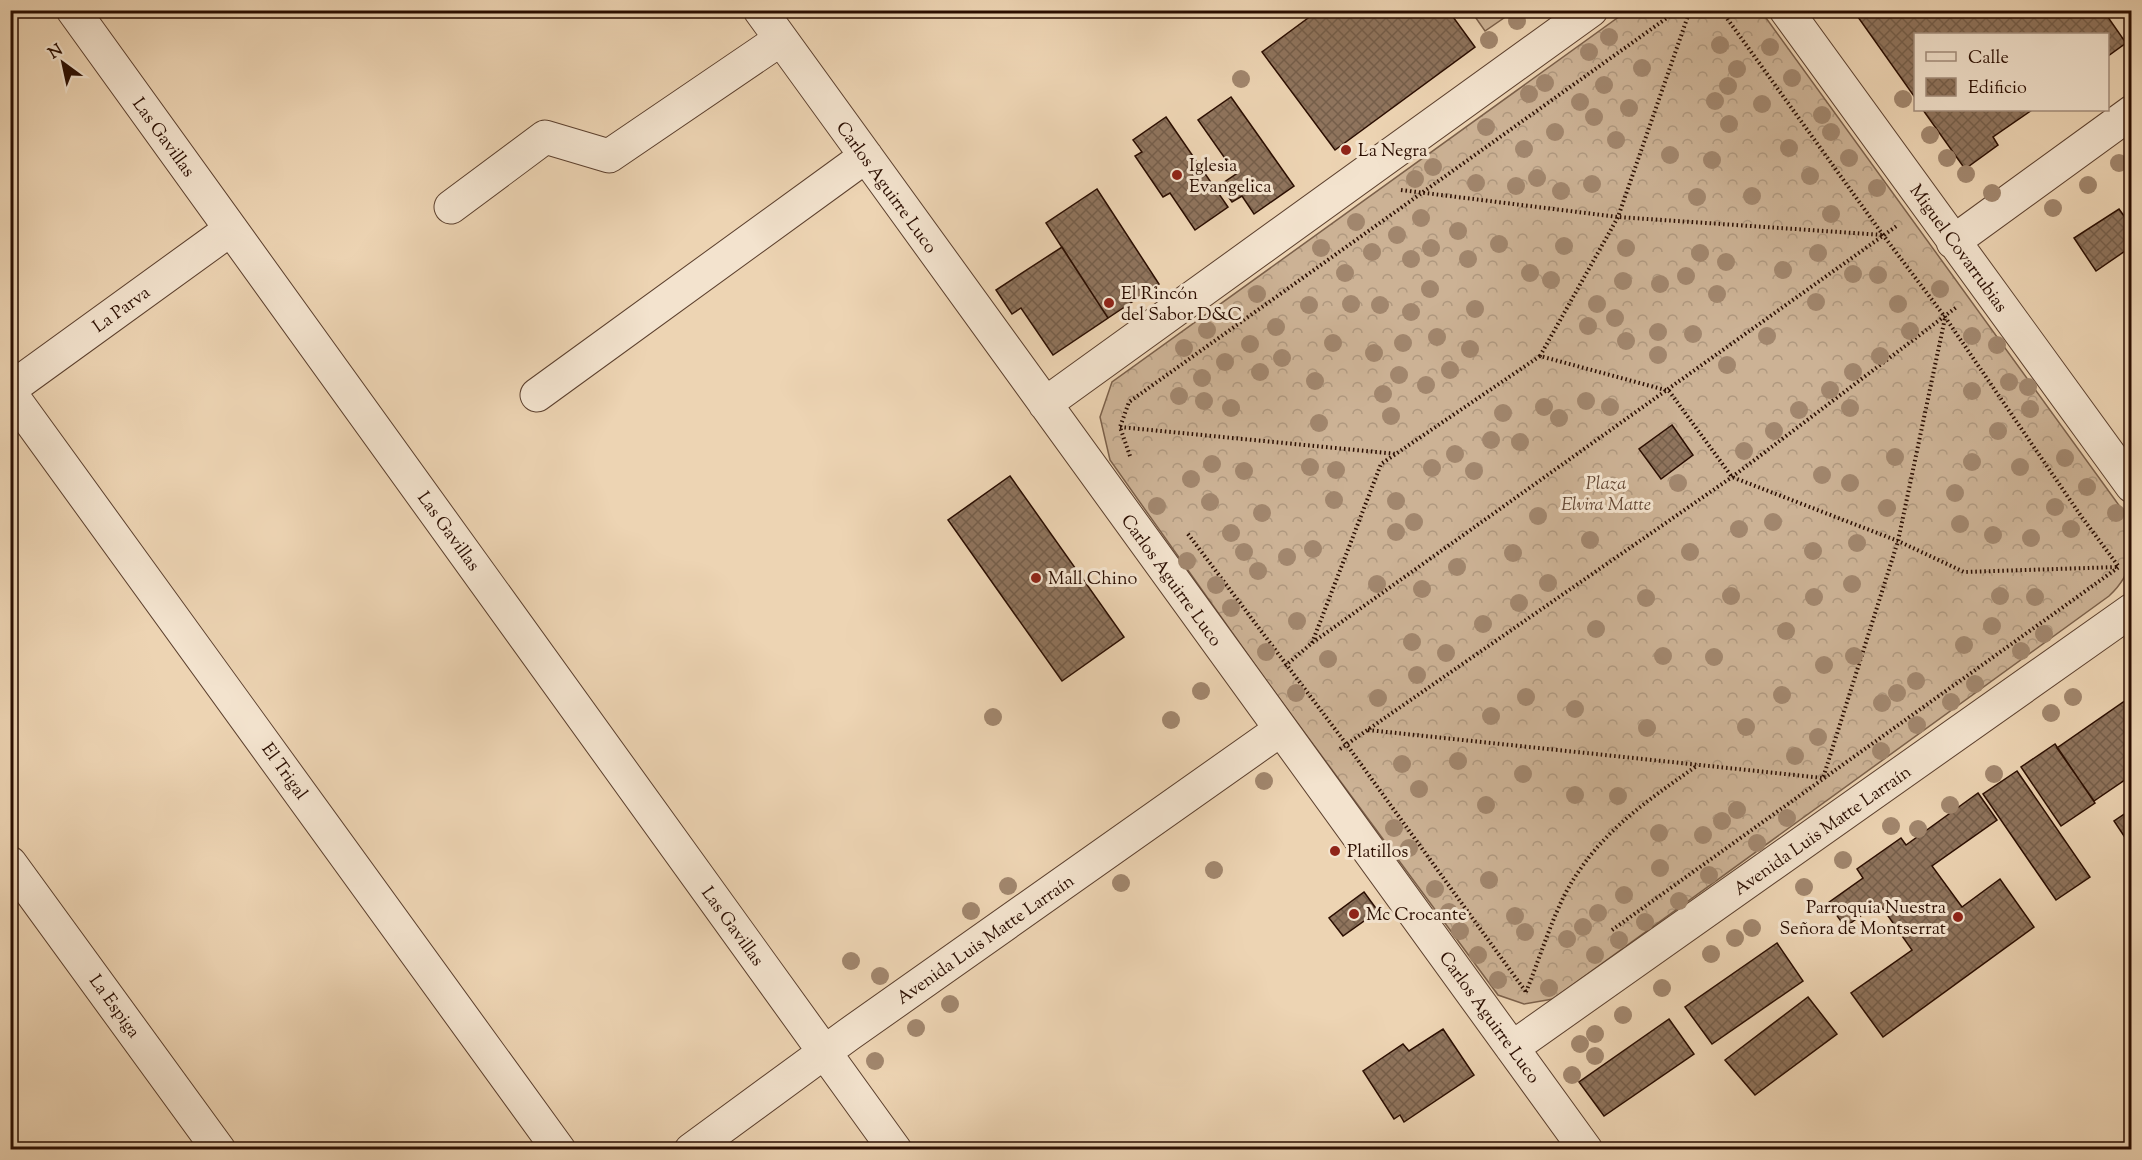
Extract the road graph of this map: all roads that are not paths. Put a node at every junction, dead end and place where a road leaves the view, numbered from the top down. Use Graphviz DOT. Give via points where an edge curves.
graph roads {
  1 [pos="73,10"];
  2 [pos="760,10"];
  3 [pos="1591,10"];
  4 [pos="1786,10"];
  5 [pos="781,39"];
  6 [pos="2132,112"];
  7 [pos="866,156"];
  8 [pos="451,207"];
  9 [pos="231,229"];
  10 [pos="1953,242"];
  11 [pos="10,391"];
  12 [pos="537,395"];
  13 [pos="1045,404"];
  14 [pos="2132,486"];
  15 [pos="2132,610"];
  16 [pos="1280,730"];
  17 [pos="10,863"];
  18 [pos="1522,1041"];
  19 [pos="824,1053"];
  20 [pos="219,1149"];
  21 [pos="559,1149"];
  22 [pos="691,1149"];
  23 [pos="895,1149"];
  24 [pos="1586,1149"];
  1 -- 9 [label="street, Las Gavillas"];
  2 -- 5 [label="street, Carlos Aguirre Luco"];
  3 -- 13 [label="street"];
  4 -- 10 [label="street, Miguel Covarrubias"];
  5 -- 7 [label="street, Carlos Aguirre Luco"];
  5 -- 8 [label="street" via="609,156 545,137"];
  6 -- 10 [label="street"];
  7 -- 12 [label="street"];
  7 -- 13 [label="street, Carlos Aguirre Luco"];
  9 -- 11 [label="street, La Parva"];
  9 -- 19 [label="street, Las Gavillas"];
  10 -- 14 [label="street, Miguel Covarrubias"];
  11 -- 21 [label="street, El Trigal"];
  13 -- 16 [label="street, Carlos Aguirre Luco"];
  15 -- 18 [label="street, Avenida Luis Matte Larraín"];
  16 -- 18 [label="street, Carlos Aguirre Luco"];
  16 -- 19 [label="street, Avenida Luis Matte Larraín"];
  17 -- 20 [label="street, La Espiga"];
  18 -- 24 [label="street, Carlos Aguirre Luco"];
  19 -- 22 [label="street, Avenida Luis Matte Larraín"];
  19 -- 23 [label="street, Las Gavillas"];
}
